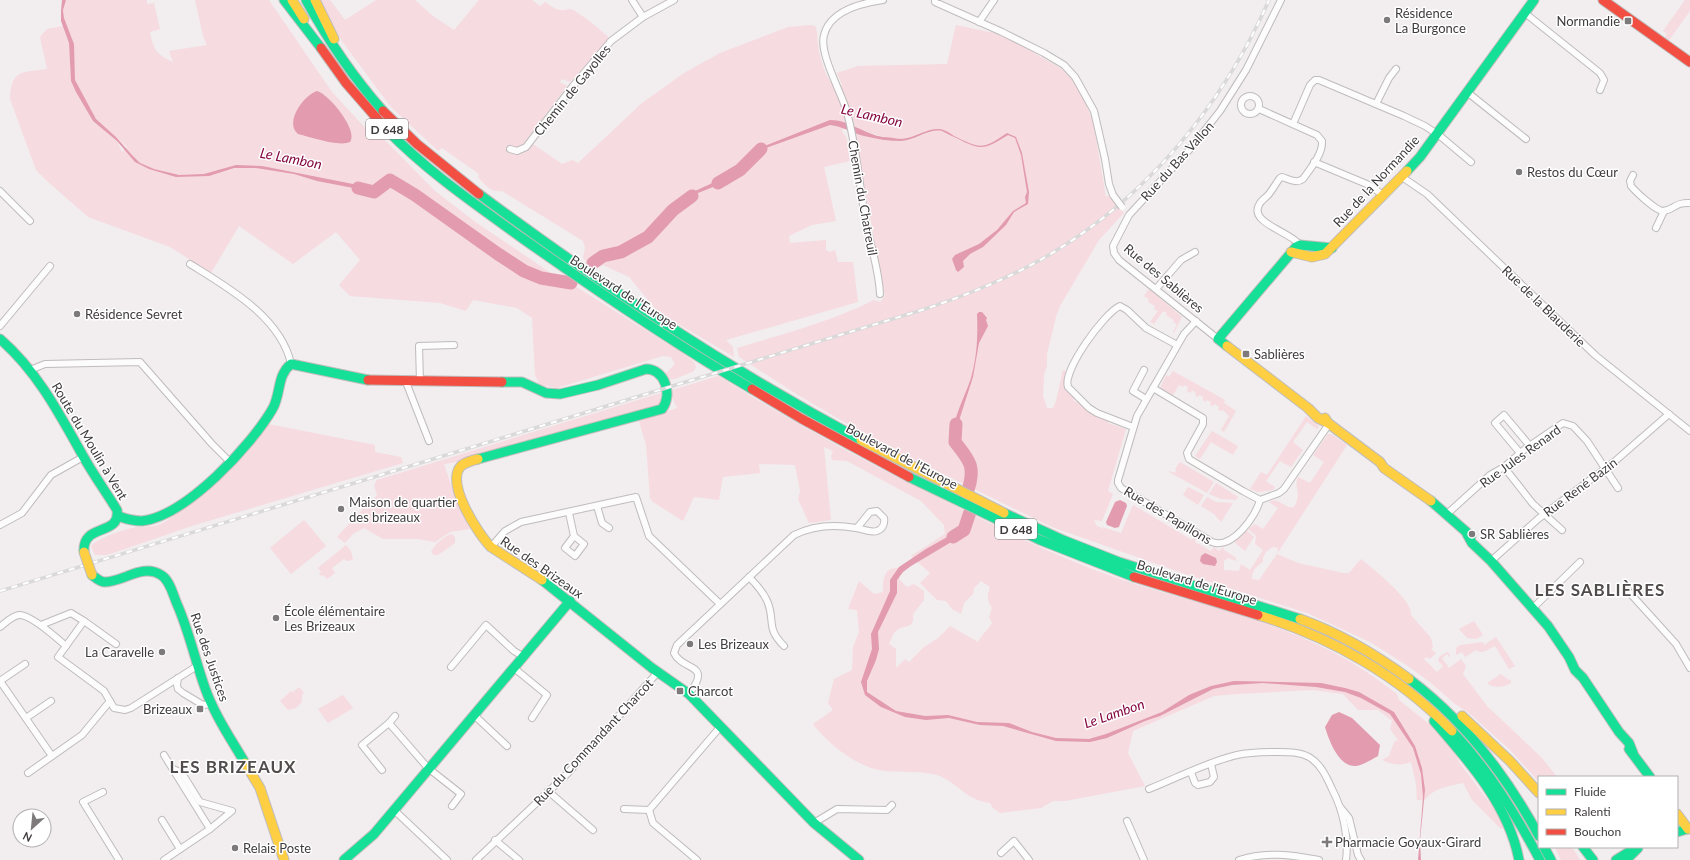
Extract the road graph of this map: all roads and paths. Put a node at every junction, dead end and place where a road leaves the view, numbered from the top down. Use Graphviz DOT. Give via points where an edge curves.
graph roads {
  1 [pos="284,0"];
  2 [pos="292,0"];
  3 [pos="306,0"];
  4 [pos="316,0"];
  5 [pos="632,0"];
  6 [pos="674,0"];
  7 [pos="884,0"];
  8 [pos="994,0"];
  9 [pos="1280,0"];
  10 [pos="1534,0"];
  11 [pos="1603,0"];
  12 [pos="933,1"];
  13 [pos="1525,13"];
  14 [pos="643,17"];
  15 [pos="980,22"];
  16 [pos="321,48"];
  17 [pos="1690,62"];
  18 [pos="1396,69"];
  19 [pos="1600,90"];
  20 [pos="1467,92"];
  21 [pos="1376,104"];
  22 [pos="1259,109"];
  23 [pos="383,111"];
  24 [pos="1293,124"];
  25 [pos="1437,134"];
  26 [pos="1526,139"];
  27 [pos="510,149"];
  28 [pos="1314,162"];
  29 [pos="1471,162"];
  30 [pos="1633,175"];
  31 [pos="1402,177"];
  32 [pos="0,191"];
  33 [pos="1382,196"];
  34 [pos="1690,204"];
  35 [pos="1664,211"];
  36 [pos="1129,215"];
  37 [pos="30,221"];
  38 [pos="1656,228"];
  39 [pos="1300,245"];
  40 [pos="1332,248"];
  41 [pos="1195,252"];
  42 [pos="1291,252"];
  43 [pos="190,264"];
  44 [pos="50,266"];
  45 [pos="1156,289"];
  46 [pos="880,294"];
  47 [pos="1196,321"];
  48 [pos="0,326"];
  49 [pos="0,339"];
  50 [pos="1218,339"];
  51 [pos="454,345"];
  52 [pos="1177,345"];
  53 [pos="291,364"];
  54 [pos="30,370"];
  55 [pos="1144,370"];
  56 [pos="406,382"];
  57 [pos="420,382"];
  58 [pos="1153,388"];
  59 [pos="1146,399"];
  60 [pos="1669,414"];
  61 [pos="1329,423"];
  62 [pos="1133,427"];
  63 [pos="1690,431"];
  64 [pos="429,441"];
  65 [pos="1530,446"];
  66 [pos="1520,453"];
  67 [pos="83,457"];
  68 [pos="230,462"];
  69 [pos="1504,467"];
  70 [pos="1605,469"];
  71 [pos="1618,488"];
  72 [pos="1260,500"];
  73 [pos="597,506"];
  74 [pos="569,512"];
  75 [pos="1545,513"];
  76 [pos="1447,514"];
  77 [pos="118,516"];
  78 [pos="0,524"];
  79 [pos="609,528"];
  80 [pos="857,528"];
  81 [pos="1562,530"];
  82 [pos="574,536"];
  83 [pos="491,547"];
  84 [pos="1488,558"];
  85 [pos="1580,562"];
  86 [pos="92,575"];
  87 [pos="749,576"];
  88 [pos="1628,591"];
  89 [pos="570,601"];
  90 [pos="720,604"];
  91 [pos="1533,608"];
  92 [pos="84,621"];
  93 [pos="41,625"];
  94 [pos="0,627"];
  95 [pos="1316,637"];
  96 [pos="116,644"];
  97 [pos="66,646"];
  98 [pos="784,646"];
  99 [pos="1358,646"];
  100 [pos="524,657"];
  101 [pos="25,664"];
  102 [pos="197,666"];
  103 [pos="451,667"];
  104 [pos="514,668"];
  105 [pos="1690,668"];
  106 [pos="658,672"];
  107 [pos="178,678"];
  108 [pos="0,681"];
  109 [pos="689,694"];
  110 [pos="51,701"];
  111 [pos="110,701"];
  112 [pos="211,704"];
  113 [pos="474,715"];
  114 [pos="395,716"];
  115 [pos="26,718"];
  116 [pos="532,718"];
  117 [pos="389,723"];
  118 [pos="721,726"];
  119 [pos="507,746"];
  120 [pos="164,755"];
  121 [pos="52,756"];
  122 [pos="1211,764"];
  123 [pos="428,768"];
  124 [pos="173,769"];
  125 [pos="382,770"];
  126 [pos="1191,772"];
  127 [pos="28,773"];
  128 [pos="1649,776"];
  129 [pos="1148,789"];
  130 [pos="103,792"];
  131 [pos="548,792"];
  132 [pos="1538,792"];
  133 [pos="892,805"];
  134 [pos="452,806"];
  135 [pos="1340,807"];
  136 [pos="624,809"];
  137 [pos="394,810"];
  138 [pos="649,810"];
  139 [pos="1678,815"];
  140 [pos="162,820"];
  141 [pos="1127,821"];
  142 [pos="814,822"];
  143 [pos="1689,828"];
  144 [pos="210,829"];
  145 [pos="593,830"];
  146 [pos="1678,832"];
  147 [pos="1538,834"];
  148 [pos="495,840"];
  149 [pos="1545,848"];
  150 [pos="1584,848"];
  151 [pos="1636,848"];
  152 [pos="1637,848"];
  153 [pos="180,849"];
  154 [pos="1001,853"];
  155 [pos="691,854"];
  156 [pos="119,860"];
  157 [pos="164,860"];
  158 [pos="284,860"];
  159 [pos="344,860"];
  160 [pos="447,860"];
  161 [pos="476,860"];
  162 [pos="519,860"];
  163 [pos="686,860"];
  164 [pos="697,860"];
  165 [pos="859,860"];
  166 [pos="1028,860"];
  167 [pos="1144,860"];
  168 [pos="1239,860"];
  169 [pos="1319,860"];
  170 [pos="1346,860"];
  171 [pos="1361,860"];
  172 [pos="1519,860"];
  173 [pos="1540,860"];
  174 [pos="1551,860"];
  175 [pos="1593,860"];
  176 [pos="1616,860"];
  177 [pos="1626,860"];
  1 -- 16 [label="main road, Boulevard de l'Europe / D 648"];
  2 -- 16 [label="main road"];
  3 -- 23 [label="main road, Boulevard de l'Europe / D 648" via="340,57"];
  4 -- 23 [label="main road" via="343,55"];
  5 -- 14 [label="street"];
  6 -- 14 [label="street, Chemin de Gayolles"];
  7 -- 46 [label="street, Chemin du Chatreuil" via="857,5 841,13 827,27 823,47 841,92 852,134"];
  8 -- 15 [label="street"];
  9 -- 36 [label="street, Rue du Bas Vallon" via="1246,70 1223,106 1190,149"];
  10 -- 13 [label="main road, Rue de la Normandie"];
  11 -- 17 [label="main road"];
  12 -- 15 [label="street"];
  13 -- 19 [label="street" via="1600,73 1604,80"];
  13 -- 20 [label="main road, Rue de la Normandie"];
  14 -- 27 [label="street, Chemin de Gayolles" via="604,48 526,148 517,151"];
  15 -- 36 [label="street, bridge" via="1044,53 1064,65 1075,77 1094,111 1109,184 1113,194"];
  16 -- 95 [label="main road, Boulevard de l'Europe / D 648" via="376,117 438,177 603,295 756,390 889,465 1043,541 1129,575 1267,618"];
  18 -- 21 [label="street"];
  20 -- 25 [label="main road, Rue de la Normandie"];
  20 -- 26 [label="street"];
  21 -- 24 [label="street" via="1324,81 1315,80 1310,85"];
  21 -- 25 [label="street"];
  22 -- 24 [label="street"];
  23 -- 99 [label="main road, Boulevard de l'Europe / D 648" via="441,164 585,271 700,346 852,434 1038,529 1136,567 1282,613 1324,629"];
  24 -- 28 [label="street" via="1322,141"];
  25 -- 29 [label="street"];
  25 -- 31 [label="main road, Rue de la Normandie"];
  28 -- 33 [label="street" via="1369,185"];
  28 -- 39 [label="street" via="1300,181 1280,178 1262,200 1257,211 1261,219"];
  30 -- 35 [label="street" via="1630,183 1633,188 1656,208"];
  31 -- 33 [label="main road, Rue de la Normandie"];
  31 -- 60 [label="street, Rue de la Blauderie" via="1427,194 1611,369"];
  32 -- 37 [label="street"];
  33 -- 40 [label="main road, Rue de la Normandie"];
  34 -- 35 [label="street" via="1679,203"];
  35 -- 38 [label="street"];
  36 -- 45 [label="street, Rue des Sablières" via="1112,249 1119,260"];
  39 -- 40 [label="main road"];
  39 -- 42 [label="main road"];
  40 -- 42 [label="main road, Rue de la Normandie" via="1317,257"];
  41 -- 45 [label="street" via="1181,260"];
  42 -- 50 [label="main road"];
  43 -- 53 [label="street" via="251,304 278,335"];
  44 -- 48 [label="street"];
  45 -- 47 [label="street, Rue des Sablières"];
  47 -- 50 [label="street, Rue des Sablières"];
  47 -- 52 [label="street"];
  49 -- 54 [label="main road, Route du Moulin à Vent"];
  50 -- 61 [label="main road, Rue des Sablières"];
  51 -- 57 [label="street" via="419,346"];
  52 -- 58 [label="street"];
  52 -- 62 [label="street" via="1146,328 1120,306 1092,335 1079,356 1068,378 1068,387 1093,410"];
  53 -- 56 [label="main road" via="357,379"];
  53 -- 68 [label="main road" via="282,374 278,396 269,414"];
  54 -- 67 [label="main road, Route du Moulin à Vent" via="57,408"];
  54 -- 68 [label="street" via="45,364 140,362"];
  55 -- 59 [label="street" via="1133,391"];
  56 -- 57 [label="main road"];
  56 -- 64 [label="street"];
  57 -- 83 [label="main road, Rue des Brizeaux" via="522,382 541,392 558,394 649,369 660,374 668,400 658,411 473,460 461,466 456,476 457,485 469,517"];
  58 -- 59 [label="street"];
  58 -- 72 [label="street" via="1203,418 1203,424 1187,453 1189,459"];
  59 -- 62 [label="street"];
  60 -- 63 [label="street, Rue de la Blauderie"];
  60 -- 70 [label="street, Rue René Bazin"];
  61 -- 72 [label="street" via="1284,489"];
  61 -- 76 [label="main road, Rue des Sablières" via="1380,462 1384,468"];
  62 -- 72 [label="street, Rue des Papillons" via="1118,483 1123,489 1216,544 1242,531"];
  65 -- 66 [label="street, Rue Jules Renard"];
  65 -- 66 [label="street" via="1504,415 1495,423"];
  65 -- 70 [label="street, Rue Jules Renard" via="1563,423 1572,426 1587,441"];
  66 -- 69 [label="street, Rue Jules Renard"];
  67 -- 77 [label="main road, Route du Moulin à Vent" via="113,503"];
  67 -- 78 [label="street" via="51,475 22,513"];
  68 -- 77 [label="main road" via="174,510 136,521"];
  69 -- 75 [label="street" via="1533,504"];
  69 -- 76 [label="street, Rue Jules Renard" via="1490,475"];
  70 -- 71 [label="street, Rue Jules Renard"];
  70 -- 75 [label="street, Rue René Bazin"];
  73 -- 74 [label="street"];
  73 -- 79 [label="street" via="602,523"];
  73 -- 90 [label="street" via="636,497 648,536"];
  74 -- 82 [label="street"];
  74 -- 83 [label="street" via="522,522 505,531"];
  75 -- 81 [label="street"];
  75 -- 84 [label="street, Rue René Bazin"];
  76 -- 84 [label="main road, Rue des Sablières"];
  77 -- 86 [label="main road, Route du Moulin à Vent, bridge" via="116,522 85,538 84,552"];
  80 -- 87 [label="street" via="823,526 803,531"];
  83 -- 89 [label="main road, Rue des Brizeaux"];
  84 -- 91 [label="main road, Rue des Sablières"];
  85 -- 91 [label="street"];
  86 -- 102 [label="main road, Rue des Justices" via="105,582 148,570 163,574 183,617"];
  87 -- 90 [label="street"];
  87 -- 98 [label="street" via="768,603 771,625 776,637"];
  88 -- 105 [label="street" via="1676,644"];
  89 -- 100 [label="main road"];
  89 -- 106 [label="main road, Rue des Brizeaux"];
  90 -- 109 [label="street" via="674,649 680,662 691,666 698,676"];
  91 -- 128 [label="main road, Rue des Sablières" via="1569,657 1576,662 1582,678"];
  92 -- 93 [label="street" via="71,613"];
  92 -- 96 [label="street"];
  92 -- 97 [label="street"];
  93 -- 94 [label="street" via="19,615"];
  93 -- 97 [label="street"];
  95 -- 172 [label="main road" via="1390,684 1419,707 1444,732 1500,810 1514,838"];
  95 -- 173 [label="main road, Boulevard de l'Europe / D 648" via="1378,669 1411,692 1447,724 1497,783 1520,820"];
  97 -- 111 [label="street" via="58,657 104,691"];
  99 -- 132 [label="main road" via="1386,658 1418,679 1499,751"];
  99 -- 147 [label="main road, Boulevard de l'Europe / D 648" via="1413,682 1459,722 1506,781"];
  100 -- 103 [label="street" via="486,625"];
  100 -- 104 [label="main road"];
  101 -- 108 [label="street"];
  102 -- 107 [label="street"];
  102 -- 112 [label="main road, Rue des Justices"];
  104 -- 113 [label="main road"];
  104 -- 116 [label="street" via="547,695"];
  106 -- 109 [label="main road, Rue des Brizeaux"];
  106 -- 131 [label="street, Rue du Commandant Charcot"];
  107 -- 111 [label="street" via="131,708 114,708"];
  107 -- 112 [label="street" via="178,689 183,693 203,705"];
  108 -- 115 [label="street"];
  109 -- 118 [label="main road, Rue des Brizeaux"];
  110 -- 115 [label="street"];
  111 -- 121 [label="street" via="82,735"];
  112 -- 158 [label="main road, Rue des Justices" via="260,788"];
  113 -- 119 [label="street"];
  113 -- 123 [label="main road"];
  114 -- 117 [label="street"];
  115 -- 121 [label="street"];
  117 -- 123 [label="street"];
  117 -- 125 [label="street" via="362,745"];
  118 -- 138 [label="street"];
  118 -- 142 [label="main road, Rue des Brizeaux"];
  120 -- 124 [label="street"];
  121 -- 127 [label="street"];
  122 -- 126 [label="street"];
  122 -- 126 [label="street" via="1214,777 1210,782 1198,785"];
  122 -- 135 [label="street" via="1244,753 1291,752 1304,755 1323,771"];
  123 -- 134 [label="street" via="461,794"];
  123 -- 137 [label="main road"];
  124 -- 144 [label="street"];
  124 -- 144 [label="street" via="182,773 200,802 232,811"];
  126 -- 129 [label="street"];
  130 -- 156 [label="street" via="83,802"];
  131 -- 145 [label="street"];
  131 -- 148 [label="street, Rue du Commandant Charcot"];
  133 -- 142 [label="street" via="886,810 837,809"];
  135 -- 170 [label="street" via="1347,843"];
  135 -- 171 [label="street" via="1349,818"];
  136 -- 138 [label="street"];
  137 -- 159 [label="main road" via="374,834"];
  137 -- 160 [label="street"];
  138 -- 155 [label="street" via="653,823"];
  139 -- 143 [label="main road"];
  140 -- 153 [label="street"];
  141 -- 167 [label="street"];
  142 -- 165 [label="main road, Rue des Brizeaux"];
  143 -- 146 [label="main road"];
  144 -- 153 [label="street"];
  148 -- 161 [label="street, Rue du Commandant Charcot"];
  148 -- 162 [label="street"];
  149 -- 174 [label="main road"];
  150 -- 175 [label="main road"];
  151 -- 176 [label="main road"];
  152 -- 177 [label="main road"];
  153 -- 157 [label="street"];
  154 -- 166 [label="street" via="1014,842"];
  155 -- 163 [label="street"];
  155 -- 164 [label="street"];
  168 -- 169 [label="street" via="1281,854"];
}
